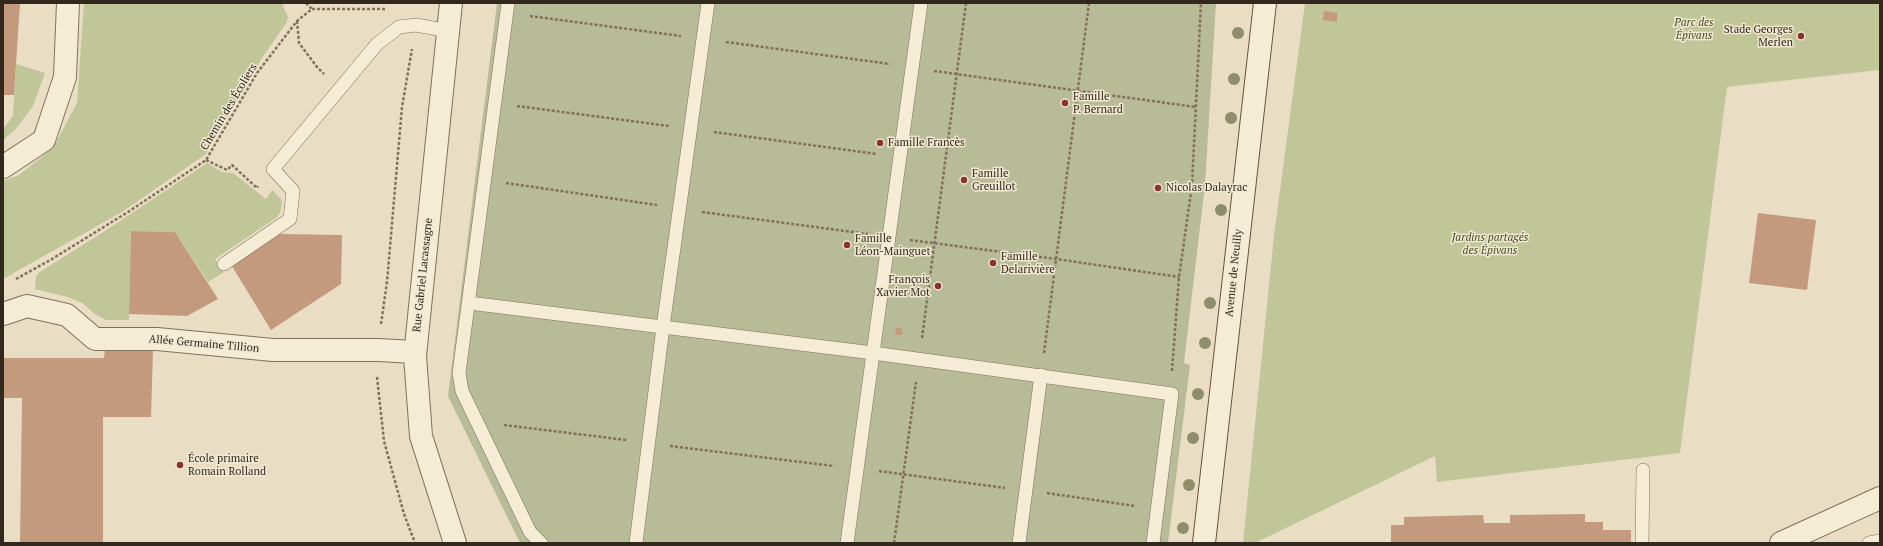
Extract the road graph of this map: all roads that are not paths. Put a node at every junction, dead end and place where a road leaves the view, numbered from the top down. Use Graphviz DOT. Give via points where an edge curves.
graph roads {
  1 [pos="68,3"];
  2 [pos="451,3"];
  3 [pos="708,3"];
  4 [pos="921,3"];
  5 [pos="1264,3"];
  6 [pos="508,8"];
  7 [pos="449,31"];
  8 [pos="3,167"];
  9 [pos="224,264"];
  10 [pos="469,303"];
  11 [pos="3,314"];
  12 [pos="663,327"];
  13 [pos="415,352"];
  14 [pos="873,353"];
  15 [pos="1041,375"];
  16 [pos="1643,470"];
  17 [pos="1880,498"];
  18 [pos="1880,541"];
  19 [pos="455,543"];
  20 [pos="542,543"];
  21 [pos="636,543"];
  22 [pos="847,543"];
  23 [pos="1019,543"];
  24 [pos="1153,543"];
  25 [pos="1204,543"];
  26 [pos="1642,543"];
  27 [pos="1781,543"];
  28 [pos="1868,543"];
  1 -- 8 [label="street" via="65,77 44,140"];
  2 -- 7 [label="street, Rue Gabriel Lacassagne"];
  3 -- 12 [label="lane"];
  4 -- 14 [label="lane"];
  5 -- 25 [label="street, Avenue de Neuilly"];
  6 -- 10 [label="lane"];
  7 -- 9 [label="lane" via="416,25 399,27 377,44 273,169 293,191 290,220"];
  7 -- 13 [label="street, Rue Gabriel Lacassagne"];
  10 -- 12 [label="lane"];
  10 -- 20 [label="lane" via="459,373 462,391 530,532"];
  11 -- 13 [label="street, Allée Germaine Tillion" via="26,306 67,315 95,339 157,339 273,350"];
  12 -- 14 [label="lane"];
  12 -- 21 [label="lane"];
  13 -- 19 [label="street, Rue Gabriel Lacassagne" via="421,436"];
  14 -- 15 [label="lane"];
  14 -- 22 [label="lane"];
  15 -- 23 [label="lane"];
  15 -- 24 [label="lane" via="1172,394"];
  16 -- 26 [label="lane"];
  17 -- 27 [label="street"];
  18 -- 28 [label="lane"];
}
